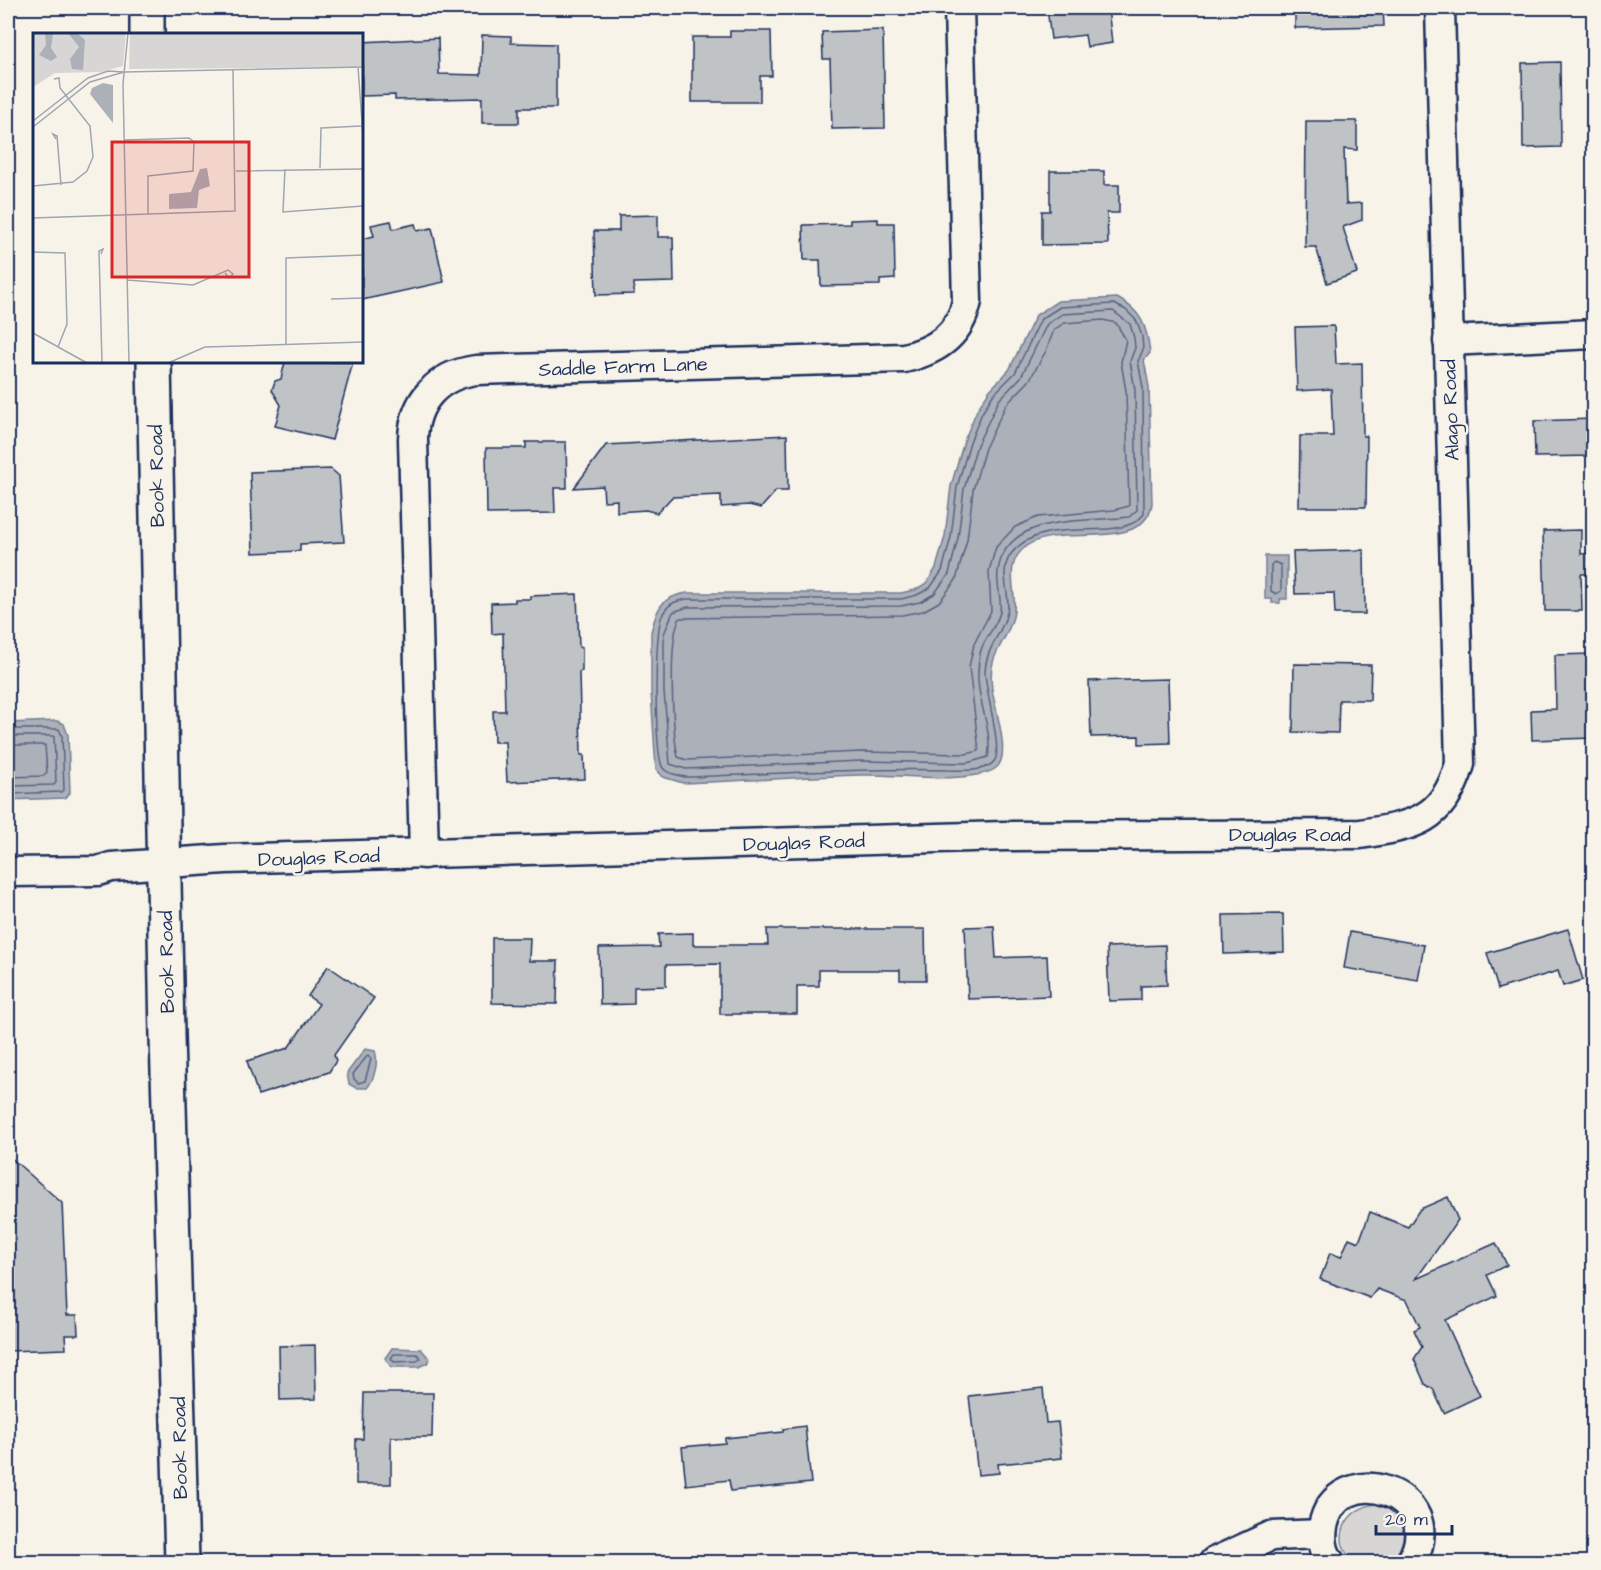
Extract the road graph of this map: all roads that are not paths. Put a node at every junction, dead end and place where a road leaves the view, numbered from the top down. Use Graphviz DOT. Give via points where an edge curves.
graph roads {
  1 [pos="147,8"];
  2 [pos="959,8"];
  3 [pos="1440,8"];
  4 [pos="147,33"];
  5 [pos="1593,334"];
  6 [pos="1449,340"];
  7 [pos="154,363"];
  8 [pos="1439,807"];
  9 [pos="424,854"];
  10 [pos="164,863"];
  11 [pos="8,872"];
  12 [pos="1322,1534"];
  13 [pos="182,1563"];
  14 [pos="1214,1563"];
  15 [pos="1330,1563"];
  16 [pos="1411,1563"];
  1 -- 4 [label="street"];
  2 -- 9 [label="street, Saddle Farm Lane" via="968,301 956,329 936,347 904,358 476,370 445,379 425,399 414,425 413,439"];
  3 -- 6 [label="street, Alago Road"];
  5 -- 6 [label="street"];
  6 -- 8 [label="street, Alago Road" via="1460,764 1452,789"];
  7 -- 10 [label="street, Book Road"];
  8 -- 9 [label="street, Douglas Road" via="1399,828 1360,834 1005,836"];
  9 -- 10 [label="street, Douglas Road"];
  10 -- 11 [label="street, Douglas Road" via="98,871"];
  10 -- 13 [label="street, Book Road"];
  12 -- 14 [label="street" via="1271,1536"];
  12 -- 15 [label="street"];
  12 -- 16 [label="street" via="1324,1521 1337,1500 1360,1488 1385,1489 1406,1503 1418,1524 1417,1550"];
}
